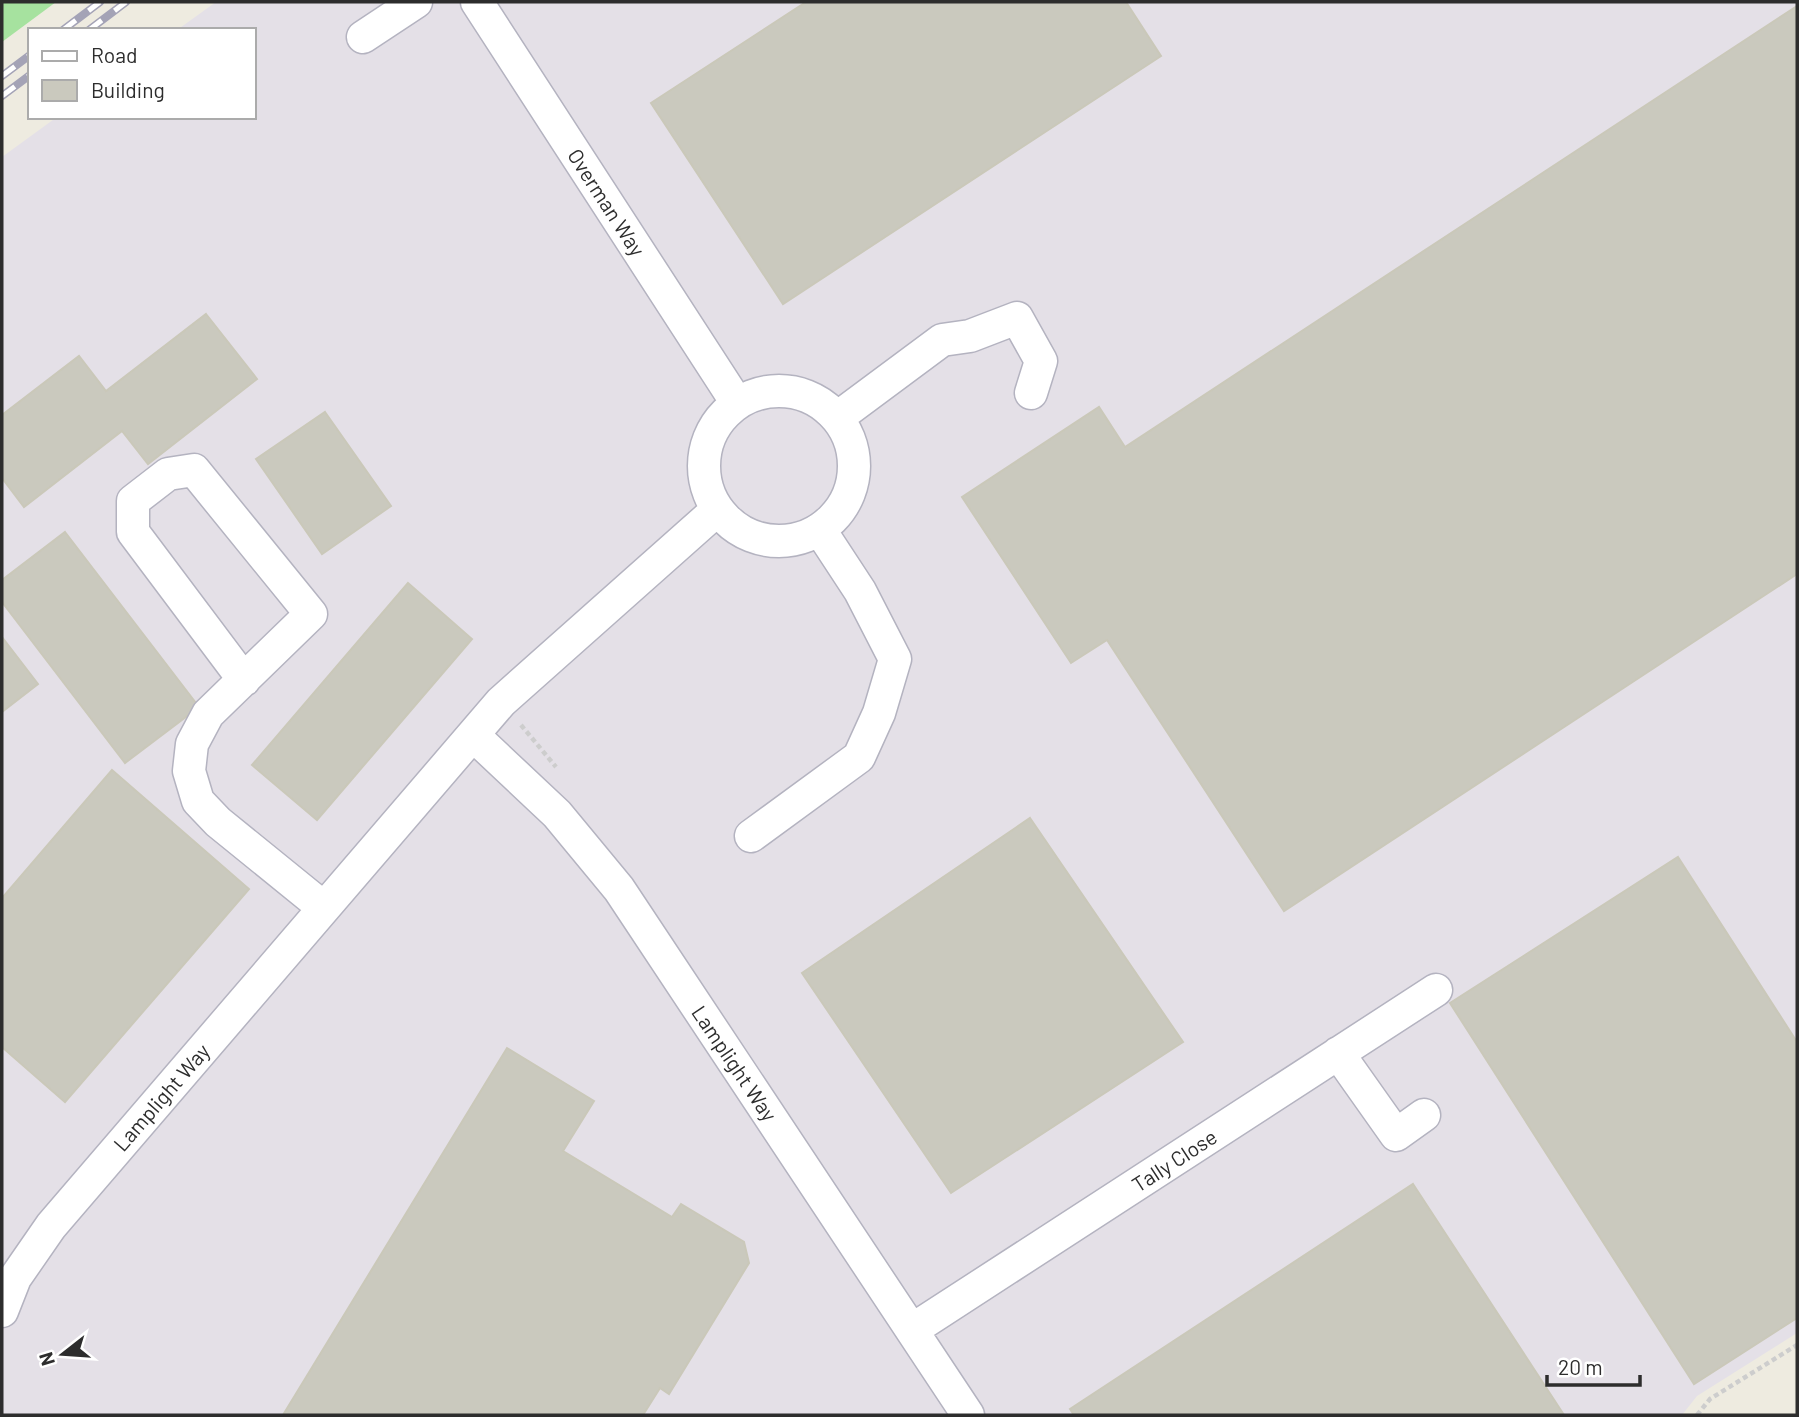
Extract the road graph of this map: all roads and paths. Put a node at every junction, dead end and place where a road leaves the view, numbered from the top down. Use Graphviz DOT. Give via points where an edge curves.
graph roads {
  1 [pos="416,2"];
  2 [pos="477,2"];
  3 [pos="363,37"];
  4 [pos="1031,393"];
  5 [pos="737,403"];
  6 [pos="837,418"];
  7 [pos="717,510"];
  8 [pos="820,530"];
  9 [pos="244,680"];
  10 [pos="472,735"];
  11 [pos="751,836"];
  12 [pos="324,908"];
  13 [pos="1436,990"];
  14 [pos="1338,1053"];
  15 [pos="1424,1115"];
  16 [pos="9,1274"];
  17 [pos="2,1311"];
  18 [pos="912,1330"];
  19 [pos="1797,1345"];
  20 [pos="960,1412"];
  21 [pos="1697,1415"];
  1 -- 3 [label="street"];
  2 -- 5 [label="street, Overman Way"];
  4 -- 6 [label="street" via="1041,361 1017,318 942,341"];
  5 -- 6 [label="street" via="761,393 788,391 813,399"];
  5 -- 7 [label="street" via="710,435 704,460 706,486"];
  6 -- 8 [label="street" via="850,441 855,467 850,492 837,515"];
  7 -- 8 [label="street" via="745,534 770,542 796,540"];
  7 -- 10 [label="street, Lamplight Way" via="501,702"];
  8 -- 11 [label="street" via="860,591 895,659 879,713 859,757"];
  9 -- 9 [label="street" via="311,614 194,470 168,474 133,501 133,532"];
  9 -- 12 [label="street" via="208,714 192,744 189,771 198,801"];
  10 -- 12 [label="street, Lamplight Way"];
  10 -- 18 [label="street, Lamplight Way" via="557,814 619,889"];
  12 -- 16 [label="street, Lamplight Way"];
  13 -- 14 [label="street, Tally Close"];
  14 -- 15 [label="street" via="1396,1135"];
  14 -- 18 [label="street, Tally Close"];
  16 -- 17 [label="street, Lamplight Way"];
  18 -- 20 [label="street, Lamplight Way"];
  19 -- 21 [label="path" via="1710,1399"];
}
